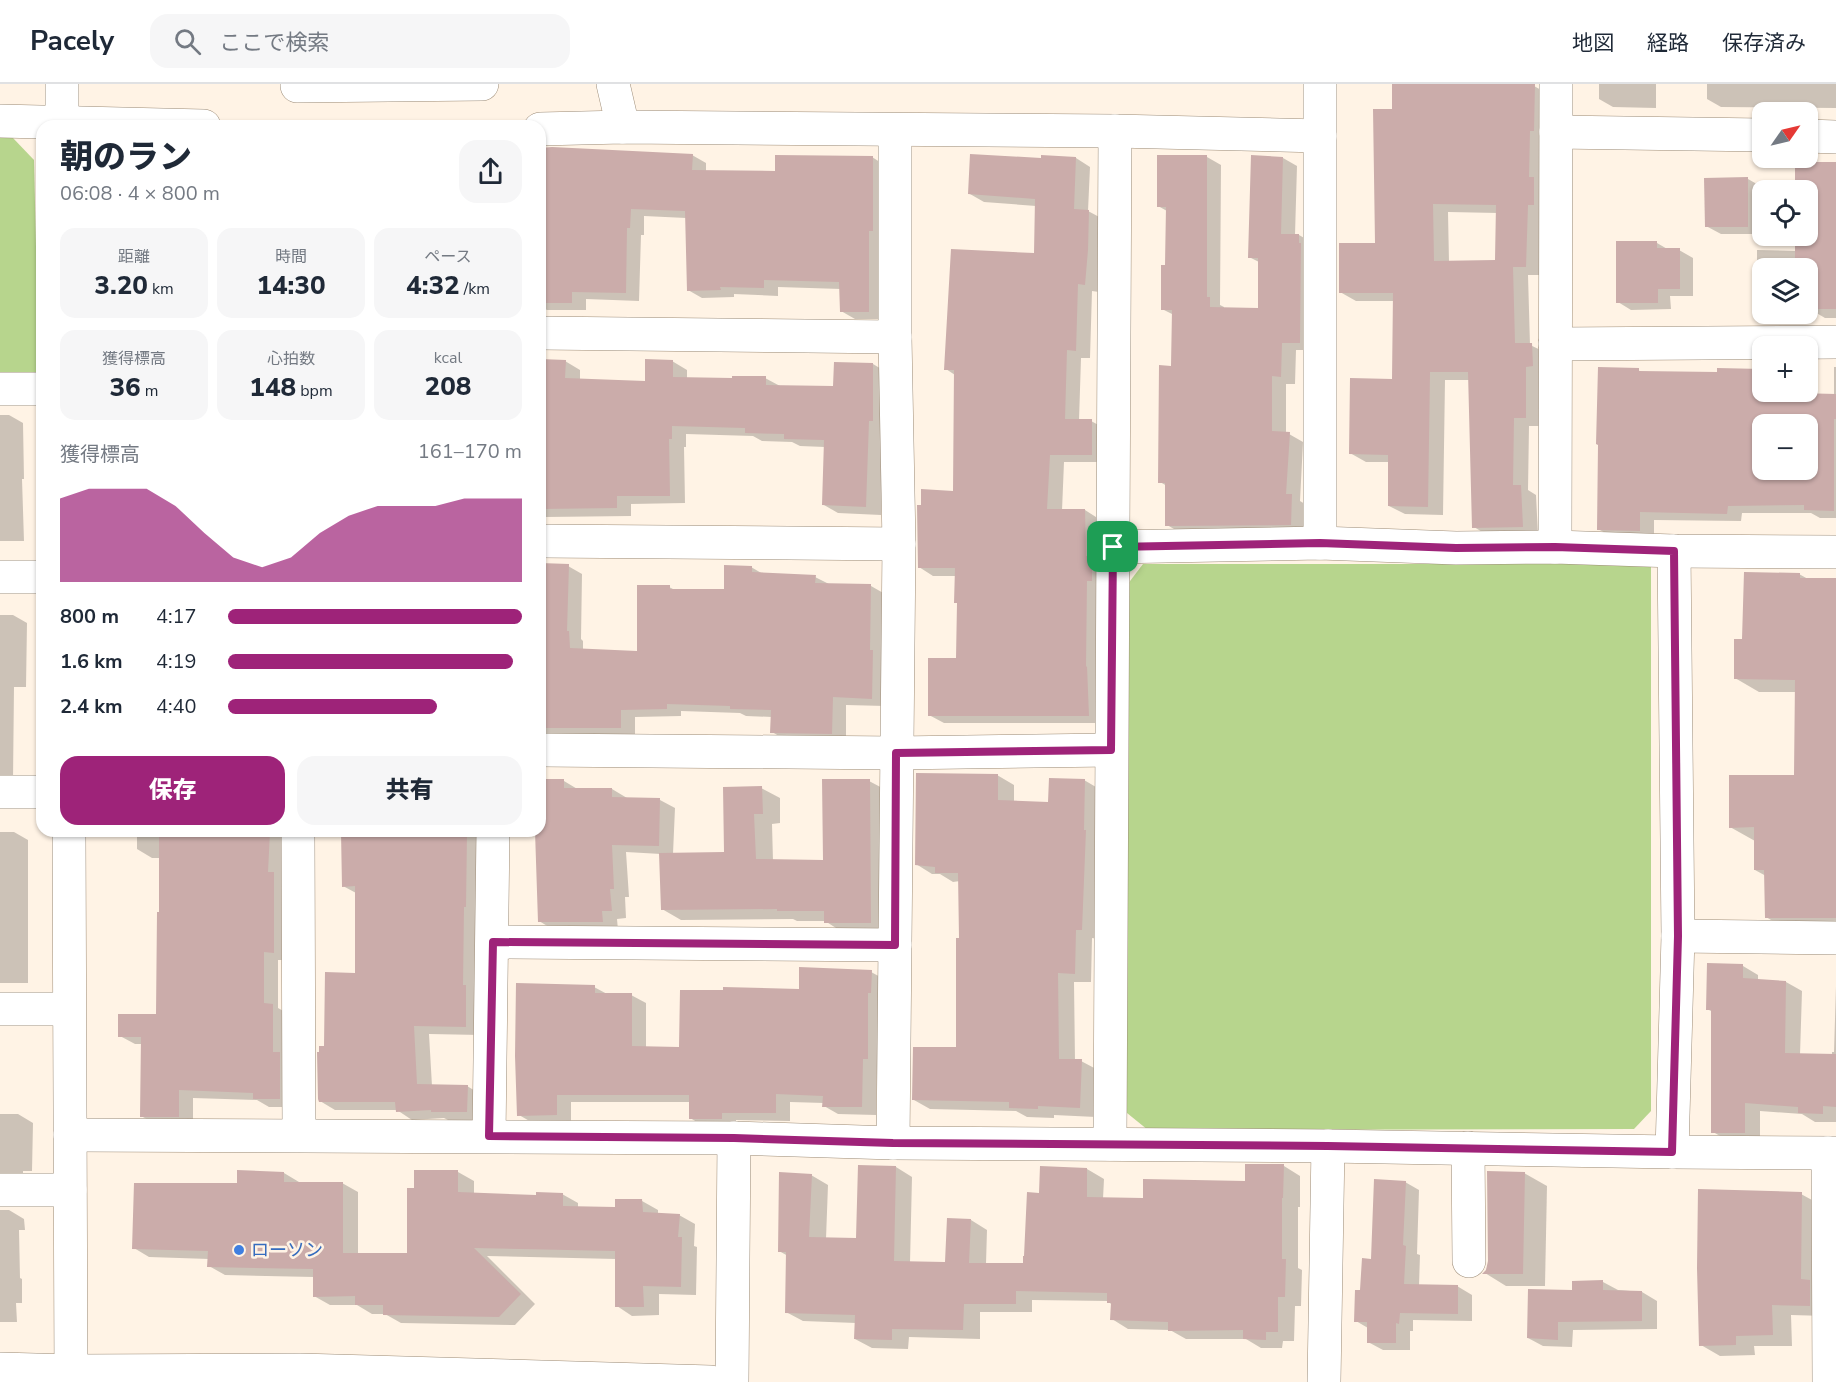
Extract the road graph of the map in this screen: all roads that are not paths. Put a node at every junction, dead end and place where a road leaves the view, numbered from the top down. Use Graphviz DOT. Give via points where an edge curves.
graph roads {
  1 [pos="62,84"];
  2 [pos="297,84"];
  3 [pos="482,84"];
  4 [pos="613,84"];
  5 [pos="1320,84"];
  6 [pos="1556,84"];
  7 [pos="62,120"];
  8 [pos="0,121"];
  9 [pos="36,123"];
  10 [pos="623,127"];
  11 [pos="546,129"];
  12 [pos="895,130"];
  13 [pos="1115,130"];
  14 [pos="1556,132"];
  15 [pos="1320,135"];
  16 [pos="1752,135"];
  17 [pos="1818,136"];
  18 [pos="1836,136"];
  19 [pos="546,333"];
  20 [pos="895,337"];
  21 [pos="1836,342"];
  22 [pos="1555,344"];
  23 [pos="0,389"];
  24 [pos="36,389"];
  25 [pos="546,541"];
  26 [pos="1320,543"];
  27 [pos="899,544"];
  28 [pos="1113,547"];
  29 [pos="1555,547"];
  30 [pos="1674,551"];
  31 [pos="1836,552"];
  32 [pos="0,577"];
  33 [pos="36,577"];
  34 [pos="546,750"];
  35 [pos="1111,750"];
  36 [pos="896,753"];
  37 [pos="0,792"];
  38 [pos="36,792"];
  39 [pos="69,837"];
  40 [pos="298,837"];
  41 [pos="494,837"];
  42 [pos="1678,936"];
  43 [pos="1836,938"];
  44 [pos="493,942"];
  45 [pos="895,945"];
  46 [pos="0,1009"];
  47 [pos="69,1009"];
  48 [pos="70,1135"];
  49 [pos="299,1135"];
  50 [pos="489,1136"];
  51 [pos="734,1138"];
  52 [pos="893,1143"];
  53 [pos="1110,1144"];
  54 [pos="1328,1146"];
  55 [pos="1468,1148"];
  56 [pos="1672,1152"];
  57 [pos="1832,1153"];
  58 [pos="0,1190"];
  59 [pos="70,1190"];
  60 [pos="1469,1261"];
  61 [pos="0,1369"];
  62 [pos="72,1376"];
  63 [pos="300,1376"];
  64 [pos="711,1382"];
  65 [pos="732,1382"];
  66 [pos="1324,1382"];
  67 [pos="1829,1382"];
  1 -- 7 [label="street"];
  2 -- 3 [label="street"];
  4 -- 10 [label="street"];
  5 -- 15 [label="street"];
  6 -- 14 [label="street"];
  8 -- 9 [label="street"];
  10 -- 11 [label="street"];
  10 -- 12 [label="street"];
  12 -- 13 [label="street"];
  12 -- 20 [label="street"];
  13 -- 15 [label="street"];
  13 -- 28 [label="street"];
  14 -- 16 [label="street"];
  14 -- 22 [label="street"];
  15 -- 26 [label="street"];
  17 -- 18 [label="street"];
  19 -- 20 [label="street"];
  20 -- 27 [label="street"];
  21 -- 22 [label="street"];
  22 -- 29 [label="street"];
  23 -- 24 [label="street"];
  25 -- 27 [label="street"];
  26 -- 28 [label="street"];
  26 -- 29 [label="street"];
  27 -- 36 [label="street"];
  28 -- 35 [label="street"];
  29 -- 30 [label="street"];
  30 -- 31 [label="street"];
  30 -- 42 [label="street"];
  32 -- 33 [label="street"];
  34 -- 36 [label="street"];
  35 -- 36 [label="street"];
  35 -- 53 [label="street"];
  36 -- 45 [label="street"];
  37 -- 38 [label="street"];
  39 -- 47 [label="street"];
  40 -- 49 [label="street"];
  41 -- 44 [label="street"];
  42 -- 43 [label="street"];
  42 -- 56 [label="street"];
  44 -- 45 [label="street"];
  44 -- 50 [label="street"];
  45 -- 52 [label="street"];
  46 -- 47 [label="street"];
  47 -- 48 [label="street"];
  48 -- 49 [label="street"];
  48 -- 59 [label="street"];
  49 -- 50 [label="street"];
  50 -- 51 [label="street"];
  51 -- 52 [label="street"];
  51 -- 65 [label="street"];
  52 -- 53 [label="street"];
  53 -- 54 [label="street"];
  54 -- 55 [label="street"];
  54 -- 66 [label="street"];
  55 -- 56 [label="street"];
  55 -- 60 [label="street"];
  56 -- 57 [label="street"];
  57 -- 67 [label="street"];
  58 -- 59 [label="street"];
  59 -- 62 [label="street"];
  61 -- 62 [label="street"];
  62 -- 63 [label="street"];
  63 -- 64 [label="street"];
}
